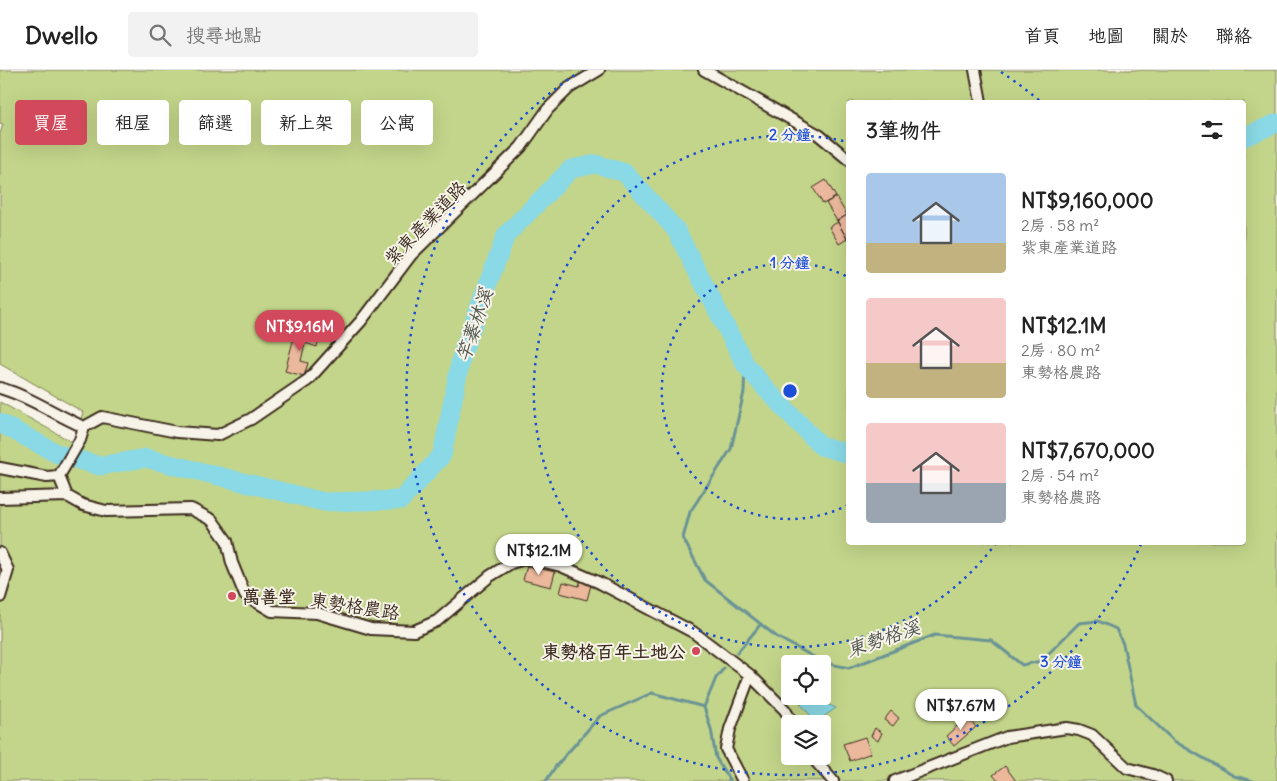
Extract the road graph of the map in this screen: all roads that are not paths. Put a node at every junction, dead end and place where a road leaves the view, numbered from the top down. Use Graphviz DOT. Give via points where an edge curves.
graph roads {
  1 [pos="599,70"];
  2 [pos="704,70"];
  3 [pos="975,70"];
  4 [pos="981,100"];
  5 [pos="846,158"];
  6 [pos="0,388"];
  7 [pos="84,427"];
  8 [pos="0,468"];
  9 [pos="59,476"];
  10 [pos="67,496"];
  11 [pos="0,498"];
  12 [pos="0,553"];
  13 [pos="0,596"];
  14 [pos="750,675"];
  15 [pos="788,715"];
  16 [pos="819,765"];
  17 [pos="743,781"];
  18 [pos="833,781"];
  19 [pos="895,781"];
  20 [pos="1166,781"];
  1 -- 7 [label="street, 紫東產業道路" via="569,88 548,109 521,147 411,254 361,321 308,380 252,419 218,435 177,432 102,417"];
  2 -- 5 [label="street" via="819,136"];
  3 -- 4 [label="street"];
  6 -- 7 [label="street" via="18,393"];
  7 -- 9 [label="street"];
  8 -- 9 [label="street" via="47,477"];
  9 -- 10 [label="street"];
  10 -- 11 [label="street"];
  10 -- 14 [label="street, 東勢格農路" via="83,505 106,510 191,509 212,520 227,542 245,595 272,611 317,613 371,629 414,631 437,621 490,576 511,563 528,558 561,566 609,587 692,632"];
  12 -- 13 [label="street" via="8,570"];
  14 -- 15 [label="street, 東勢格農路"];
  14 -- 17 [label="street" via="726,749"];
  16 -- 18 [label="street"];
  19 -- 20 [label="street" via="1007,737 1067,728 1092,735 1127,768"];
}
